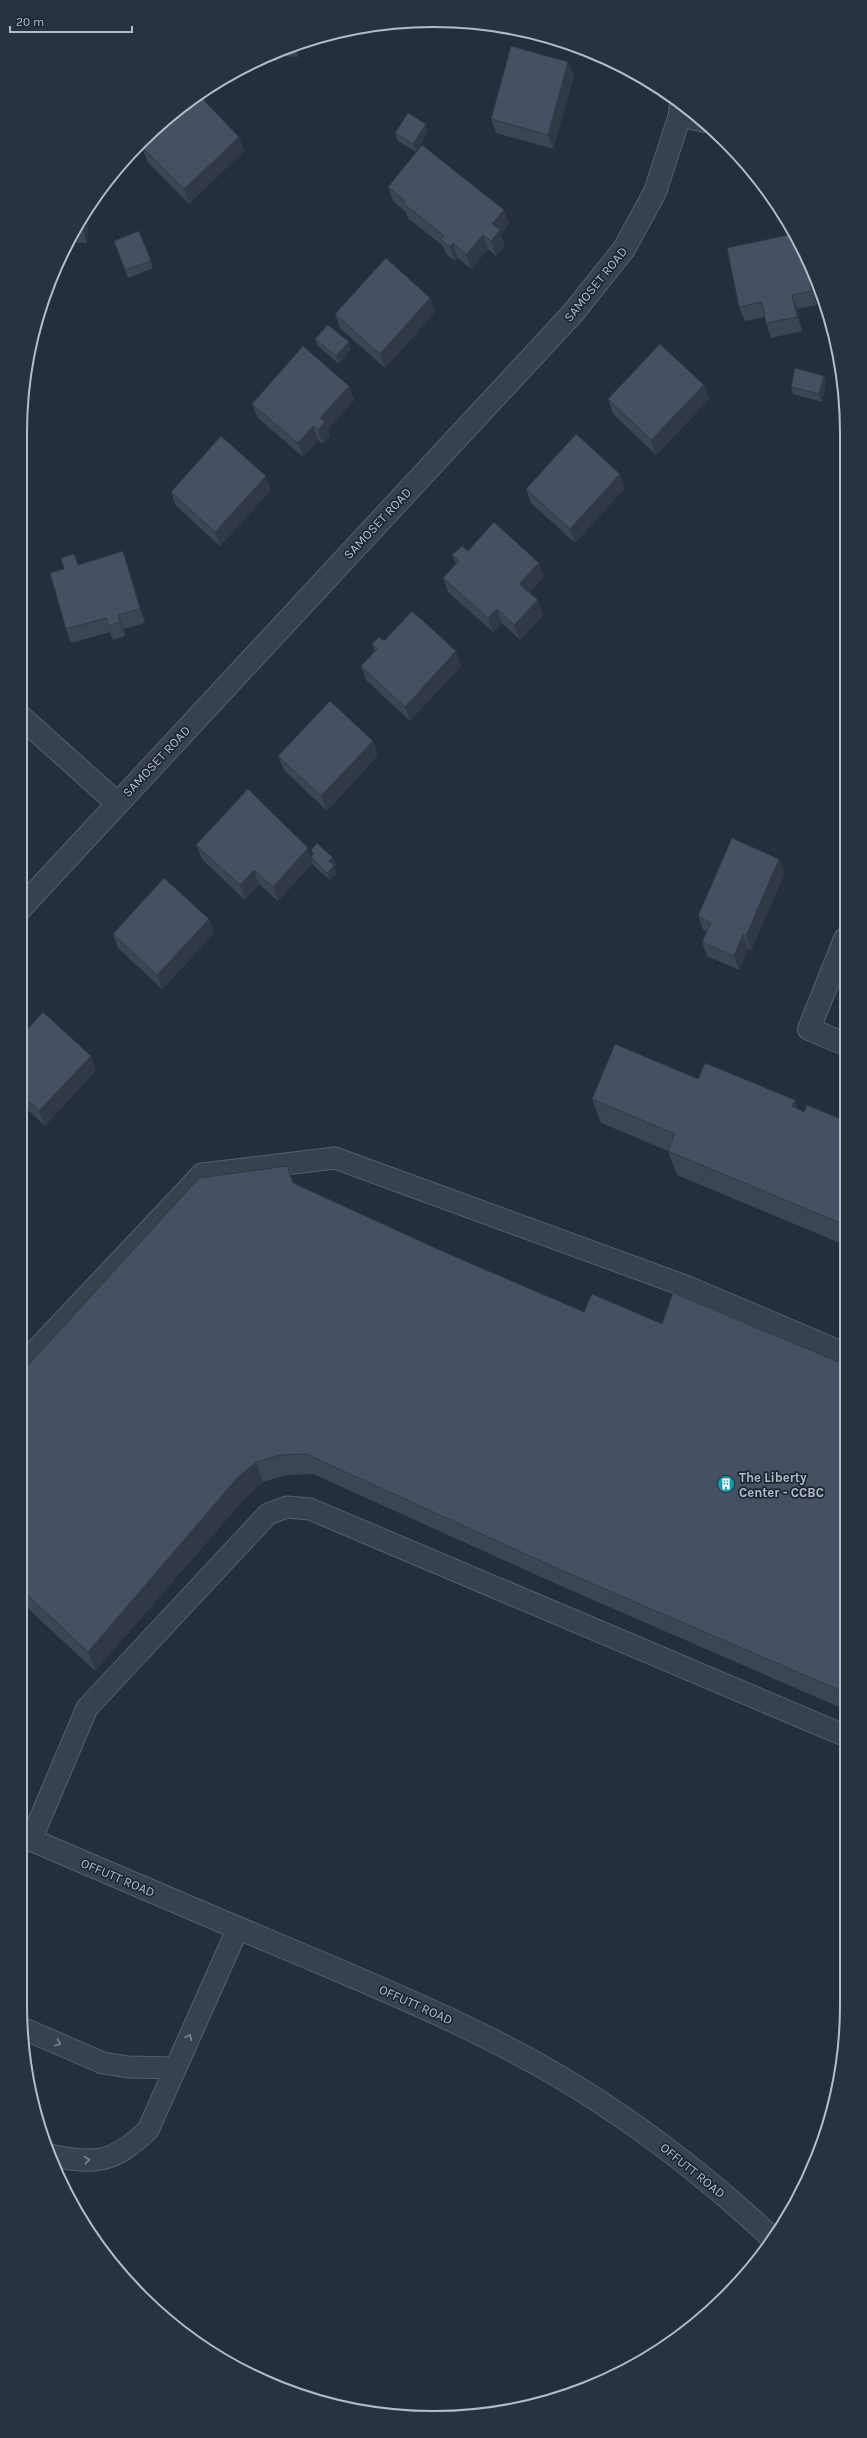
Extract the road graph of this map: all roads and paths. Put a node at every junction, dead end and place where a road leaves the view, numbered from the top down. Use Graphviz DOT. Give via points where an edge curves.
graph roads {
  1 [pos="681,110"];
  2 [pos="27,722"];
  3 [pos="117,803"];
  4 [pos="27,901"];
  5 [pos="840,951"];
  6 [pos="840,1042"];
  7 [pos="840,1351"];
  8 [pos="27,1360"];
  9 [pos="840,1733"];
  10 [pos="27,1836"];
  11 [pos="27,1838"];
  12 [pos="238,1928"];
  13 [pos="28,2031"];
  14 [pos="175,2068"];
  15 [pos="57,2157"];
  16 [pos="768,2235"];
  1 -- 3 [label="street, SAMOSET ROAD" via="655,192 624,249 573,313"];
  2 -- 3 [label="street"];
  3 -- 4 [label="street, SAMOSET ROAD"];
  5 -- 6 [label="street" via="808,1029"];
  7 -- 8 [label="lane" via="688,1287 335,1158 202,1174"];
  9 -- 10 [label="lane" via="310,1509 286,1507 268,1514 87,1708"];
  11 -- 12 [label="street, OFFUTT ROAD"];
  14 -- 12 [label="lane, one-way"];
  12 -- 16 [label="street, OFFUTT ROAD" via="470,2029 537,2064 596,2099 651,2137 706,2180"];
  13 -- 14 [label="lane, one-way" via="103,2062 128,2067"];
  15 -- 14 [label="lane, one-way" via="78,2161 110,2158 129,2148 148,2130"];
}
